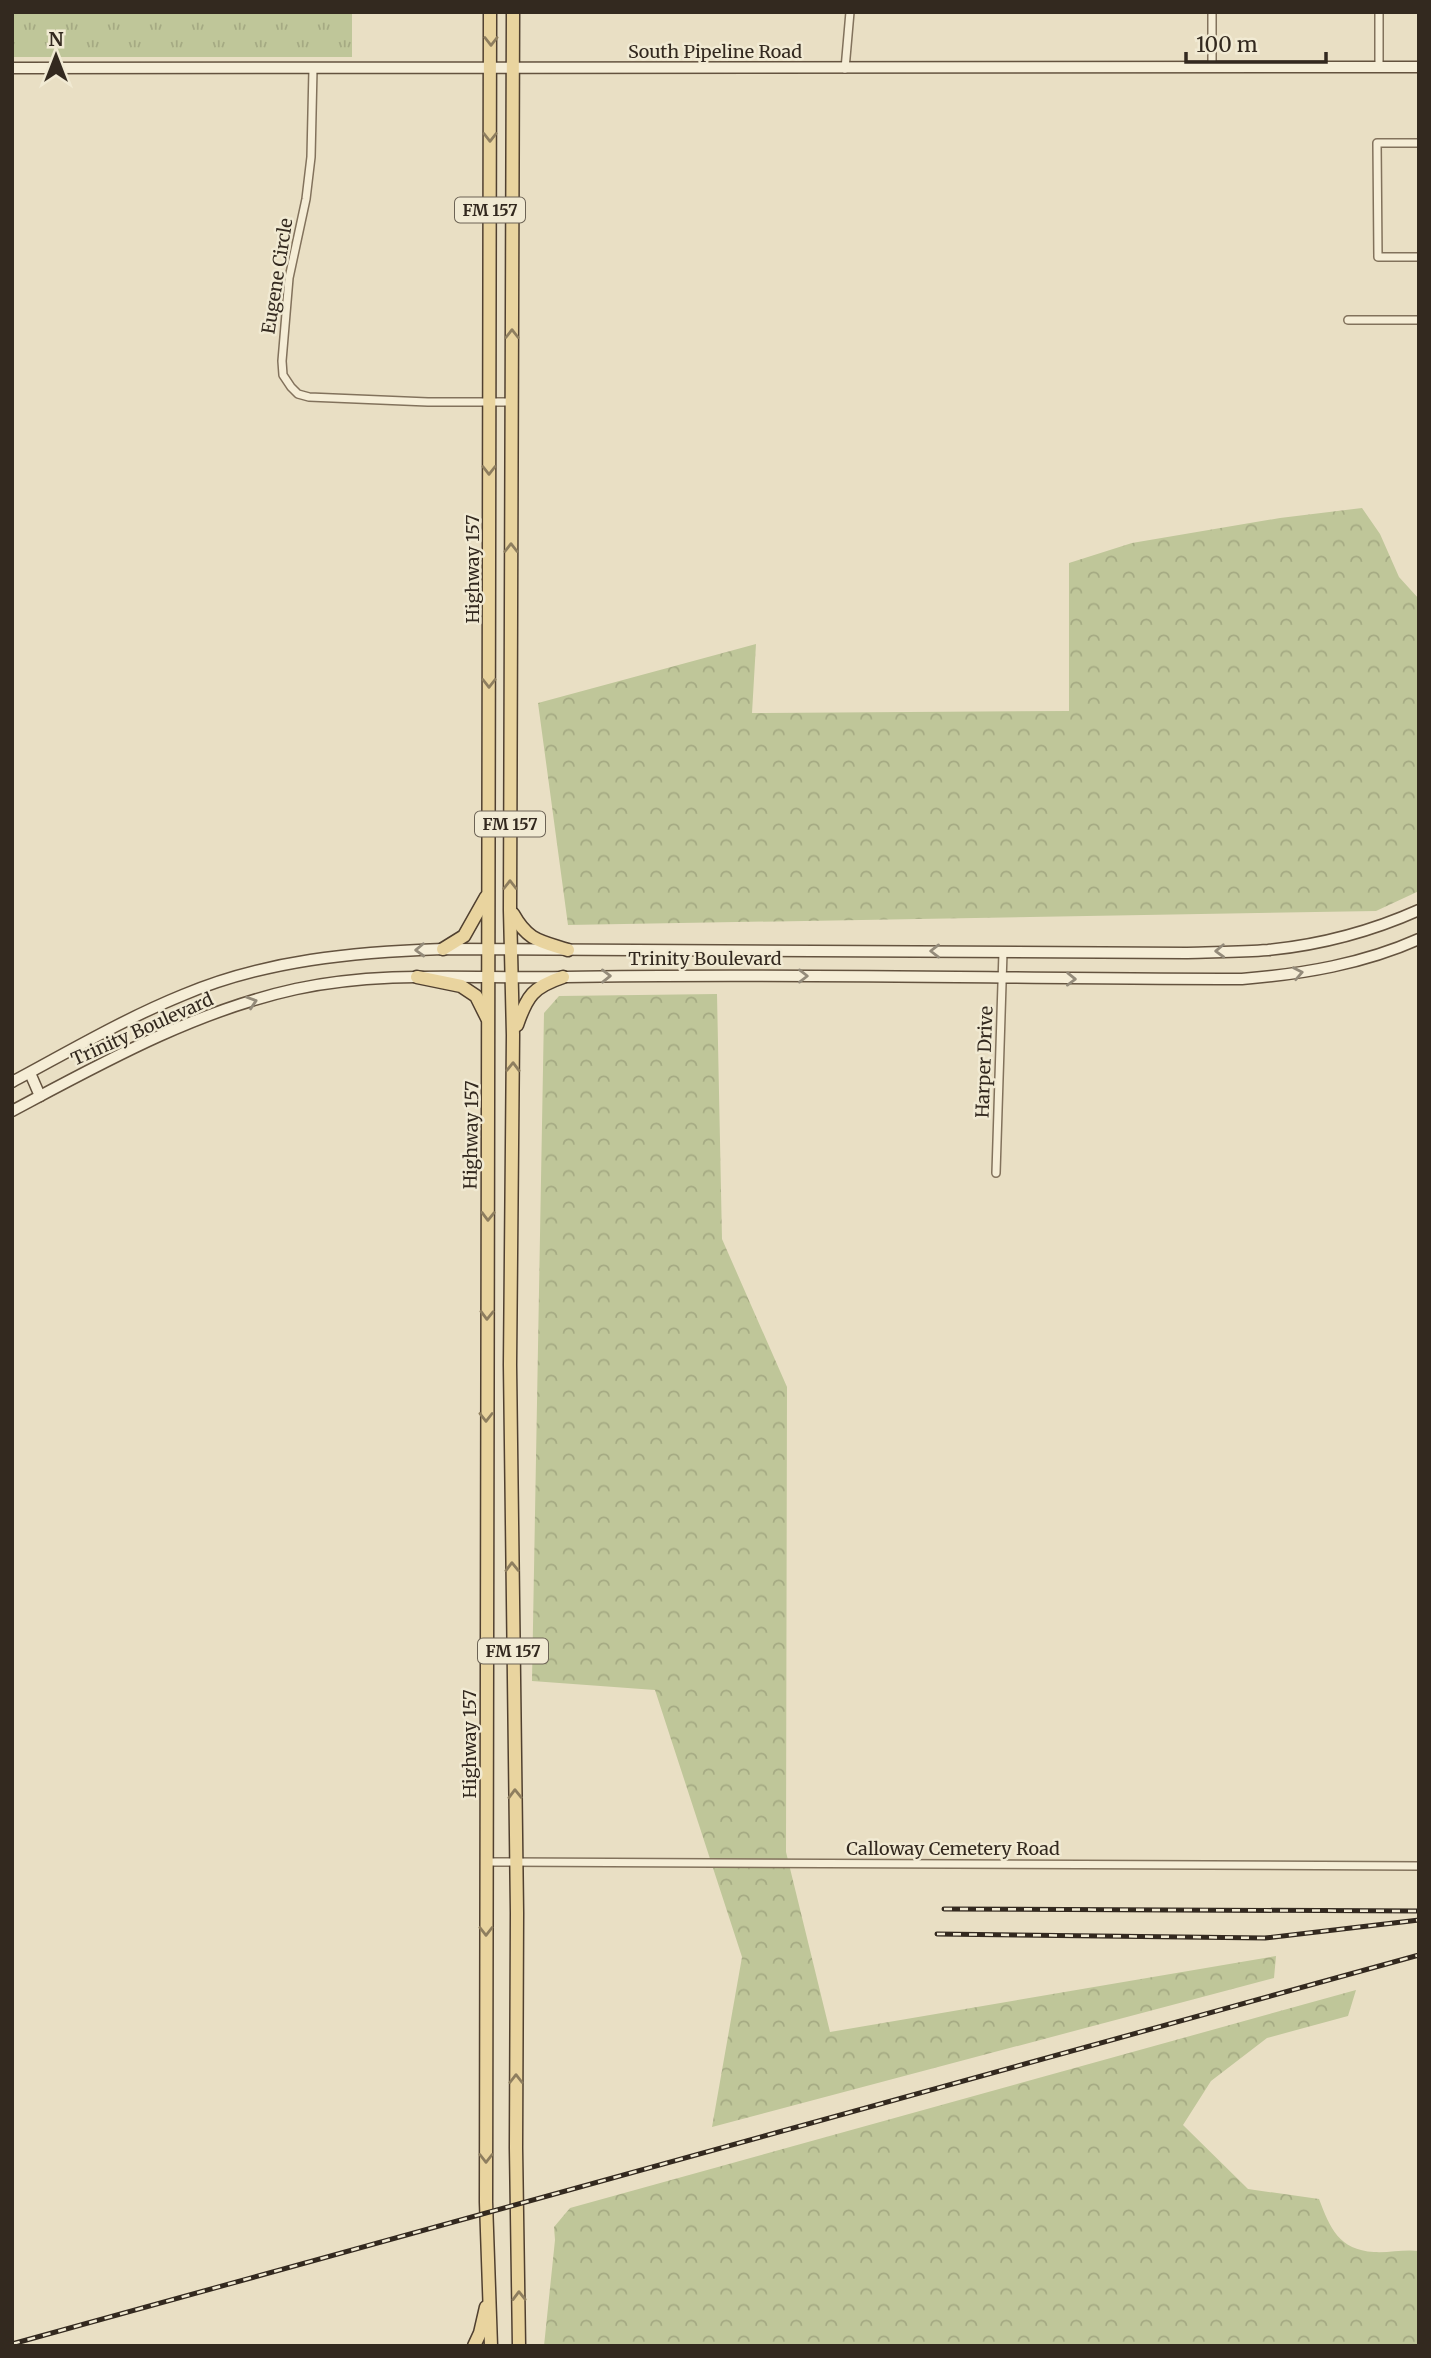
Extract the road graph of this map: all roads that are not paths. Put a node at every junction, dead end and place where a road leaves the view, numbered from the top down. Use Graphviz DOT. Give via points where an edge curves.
graph roads {
  1 [pos="490,12"];
  2 [pos="513,12"];
  3 [pos="850,12"];
  4 [pos="1212,12"];
  5 [pos="1379,12"];
  6 [pos="1379,67"];
  7 [pos="1419,67"];
  8 [pos="12,68"];
  9 [pos="1212,68"];
  10 [pos="313,69"];
  11 [pos="491,69"];
  12 [pos="513,69"];
  13 [pos="845,69"];
  14 [pos="1419,143"];
  15 [pos="1419,257"];
  16 [pos="1348,320"];
  17 [pos="1419,320"];
  18 [pos="488,402"];
  19 [pos="512,402"];
  20 [pos="488,893"];
  21 [pos="1419,910"];
  22 [pos="510,911"];
  23 [pos="1417,940"];
  24 [pos="443,949"];
  25 [pos="568,950"];
  26 [pos="489,951"];
  27 [pos="513,951"];
  28 [pos="734,951"];
  29 [pos="1003,952"];
  30 [pos="734,975"];
  31 [pos="489,976"];
  32 [pos="417,977"];
  33 [pos="513,977"];
  34 [pos="563,977"];
  35 [pos="1003,978"];
  36 [pos="489,1021"];
  37 [pos="513,1035"];
  38 [pos="30,1073"];
  39 [pos="12,1082"];
  40 [pos="40,1096"];
  41 [pos="12,1111"];
  42 [pos="996,1173"];
  43 [pos="486,1349"];
  44 [pos="510,1349"];
  45 [pos="486,1863"];
  46 [pos="516,1863"];
  47 [pos="1419,1866"];
  48 [pos="490,2283"];
  49 [pos="474,2346"];
  50 [pos="491,2346"];
  51 [pos="519,2346"];
  1 -- 11 [label="main road, FM 157, one-way"];
  2 -- 12 [label="main road, FM 157"];
  3 -- 13 [label="street"];
  4 -- 9 [label="street"];
  5 -- 6 [label="street"];
  6 -- 7 [label="main road, South Pipeline Road"];
  6 -- 9 [label="main road, South Pipeline Road"];
  8 -- 10 [label="main road, South Pipeline Road"];
  9 -- 13 [label="main road, South Pipeline Road"];
  10 -- 11 [label="main road, South Pipeline Road"];
  10 -- 18 [label="street, Eugene Circle" via="311,157 289,278 283,374 298,394 309,397"];
  11 -- 12 [label="main road, South Pipeline Road"];
  11 -- 18 [label="main road, Highway 157 / FM 157, one-way"];
  12 -- 13 [label="main road, South Pipeline Road"];
  19 -- 12 [label="main road, FM 157, one-way"];
  14 -- 15 [label="street" via="1377,143 1378,257"];
  16 -- 17 [label="street"];
  18 -- 19 [label="street, Eugene Circle"];
  18 -- 20 [label="main road, Highway 157 / FM 157, one-way"];
  22 -- 19 [label="main road, FM 157, one-way"];
  20 -- 24 [label="main road" via="464,936"];
  20 -- 26 [label="main road, Highway 157 / FM 157"];
  21 -- 29 [label="main road, Trinity Boulevard, one-way" via="1345,935 1268,950"];
  22 -- 25 [label="main road" via="523,932 538,942"];
  22 -- 27 [label="main road, FM 157"];
  35 -- 23 [label="main road, Trinity Boulevard, one-way" via="1284,976 1385,953"];
  24 -- 26 [label="main road, Trinity Boulevard"];
  24 -- 38 [label="main road, Trinity Boulevard, one-way" via="352,954 245,973 183,995"];
  25 -- 27 [label="main road, Trinity Boulevard"];
  25 -- 28 [label="main road, Trinity Boulevard"];
  26 -- 27 [label="main road, Trinity Boulevard"];
  26 -- 31 [label="main road, Highway 157 / FM 157"];
  27 -- 33 [label="main road, FM 157"];
  29 -- 28 [label="main road, Trinity Boulevard, one-way"];
  28 -- 30 [label="main road"];
  29 -- 35 [label="street, Harper Drive"];
  34 -- 30 [label="main road, Trinity Boulevard, one-way"];
  30 -- 35 [label="main road, Trinity Boulevard, one-way"];
  31 -- 32 [label="main road, Trinity Boulevard"];
  31 -- 33 [label="main road, Trinity Boulevard"];
  31 -- 36 [label="main road, Highway 157 / FM 157"];
  32 -- 36 [label="main road" via="461,986 476,996"];
  40 -- 32 [label="main road, Trinity Boulevard, one-way" via="192,1022 261,999 330,982"];
  33 -- 34 [label="main road, Trinity Boulevard"];
  33 -- 37 [label="main road, FM 157"];
  34 -- 37 [label="main road" via="536,989 525,1003"];
  35 -- 42 [label="street, Harper Drive"];
  36 -- 43 [label="main road, Highway 157 / FM 157, one-way"];
  44 -- 37 [label="main road, FM 157, one-way"];
  38 -- 39 [label="main road, Trinity Boulevard"];
  38 -- 40 [label="main road"];
  40 -- 41 [label="main road, Trinity Boulevard"];
  43 -- 44 [label="main road"];
  43 -- 45 [label="main road, Highway 157 / FM 157, one-way"];
  46 -- 44 [label="main road, FM 157, one-way"];
  45 -- 46 [label="street, Calloway Cemetery Road"];
  45 -- 48 [label="main road, Highway 157 / FM 157, one-way"];
  46 -- 47 [label="street, Calloway Cemetery Road"];
  51 -- 46 [label="main road, FM 157, one-way"];
  48 -- 49 [label="main road"];
  48 -- 50 [label="main road, FM 157"];
}
